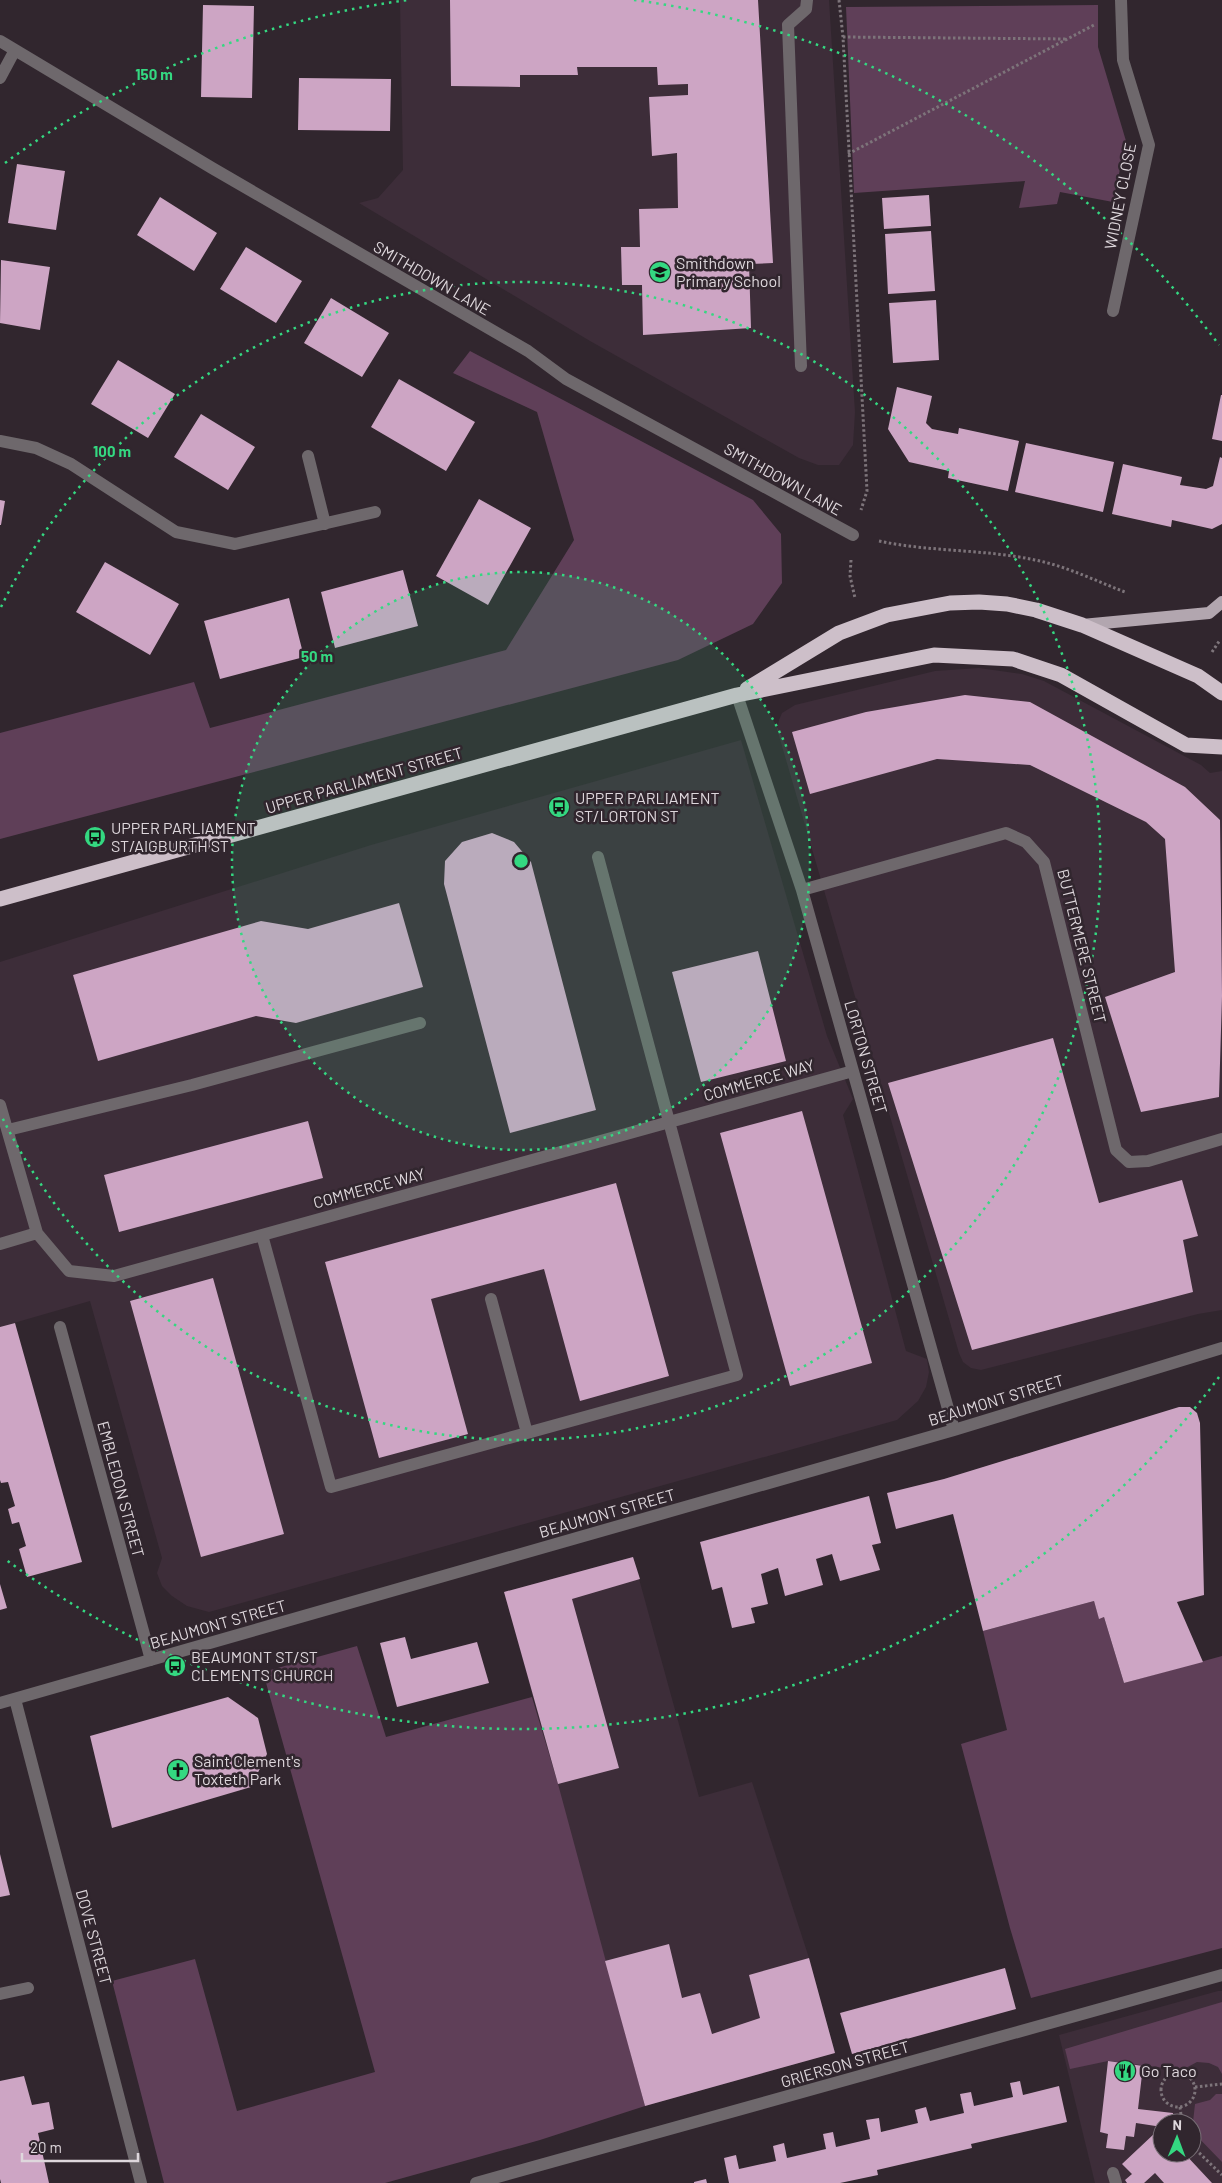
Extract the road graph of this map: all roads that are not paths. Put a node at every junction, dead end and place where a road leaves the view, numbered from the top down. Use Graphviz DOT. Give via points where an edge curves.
graph roads {
  1 [pos="807,0"];
  2 [pos="1121,6"];
  3 [pos="0,41"];
  4 [pos="15,50"];
  5 [pos="0,78"];
  6 [pos="1113,311"];
  7 [pos="801,366"];
  8 [pos="0,441"];
  9 [pos="308,456"];
  10 [pos="375,512"];
  11 [pos="325,524"];
  12 [pos="853,535"];
  13 [pos="1222,602"];
  14 [pos="1082,625"];
  15 [pos="1222,693"];
  16 [pos="737,695"];
  17 [pos="1222,747"];
  18 [pos="598,857"];
  19 [pos="802,890"];
  20 [pos="0,899"];
  21 [pos="420,1024"];
  22 [pos="853,1071"];
  23 [pos="0,1105"];
  24 [pos="669,1122"];
  25 [pos="8,1130"];
  26 [pos="1222,1139"];
  27 [pos="37,1233"];
  28 [pos="262,1235"];
  29 [pos="0,1244"];
  30 [pos="492,1299"];
  31 [pos="60,1327"];
  32 [pos="1222,1348"];
  33 [pos="954,1430"];
  34 [pos="527,1433"];
  35 [pos="151,1660"];
  36 [pos="15,1699"];
  37 [pos="0,1703"];
  38 [pos="1222,1975"];
  39 [pos="28,1988"];
  40 [pos="0,1994"];
  41 [pos="141,2183"];
  42 [pos="476,2183"];
  1 -- 7 [label="street" via="806,9 788,25"];
  2 -- 6 [label="street, WIDNEY CLOSE" via="1123,60 1149,145"];
  3 -- 4 [label="street, SMITHDOWN LANE"];
  4 -- 5 [label="street"];
  4 -- 12 [label="street, SMITHDOWN LANE" via="528,351 566,379"];
  8 -- 11 [label="street" via="36,448 71,464 176,532 235,544"];
  9 -- 11 [label="street"];
  10 -- 11 [label="street"];
  13 -- 14 [label="main road" via="1209,612"];
  14 -- 15 [label="highway, UPPER PARLIAMENT STREET" via="1198,676"];
  14 -- 16 [label="highway, UPPER PARLIAMENT STREET" via="1036,610 979,602 950,603 887,615 839,633"];
  16 -- 17 [label="highway, UPPER PARLIAMENT STREET" via="934,655 1013,659 1061,675 1186,745"];
  16 -- 19 [label="street, LORTON STREET"];
  16 -- 20 [label="highway, UPPER PARLIAMENT STREET"];
  18 -- 24 [label="street"];
  19 -- 22 [label="street, LORTON STREET"];
  19 -- 26 [label="street, BUTTERMERE STREET" via="1006,833 1026,842 1044,862 1116,1150 1129,1162 1148,1161"];
  21 -- 25 [label="street"];
  22 -- 24 [label="street, COMMERCE WAY"];
  22 -- 33 [label="street, LORTON STREET"];
  23 -- 25 [label="street, COMMERCE WAY"];
  24 -- 28 [label="street, COMMERCE WAY"];
  24 -- 34 [label="street" via="737,1375"];
  25 -- 27 [label="street, COMMERCE WAY"];
  27 -- 28 [label="street, COMMERCE WAY" via="69,1271 114,1276"];
  27 -- 29 [label="street"];
  28 -- 34 [label="street" via="331,1486"];
  30 -- 34 [label="street"];
  31 -- 35 [label="street, EMBLEDON STREET"];
  32 -- 33 [label="street, BEAUMONT STREET"];
  33 -- 35 [label="street, BEAUMONT STREET"];
  35 -- 36 [label="street, BEAUMONT STREET"];
  36 -- 37 [label="street, BEAUMONT STREET"];
  36 -- 41 [label="street, DOVE STREET"];
  38 -- 42 [label="street, GRIERSON STREET"];
  39 -- 40 [label="street"];
}
